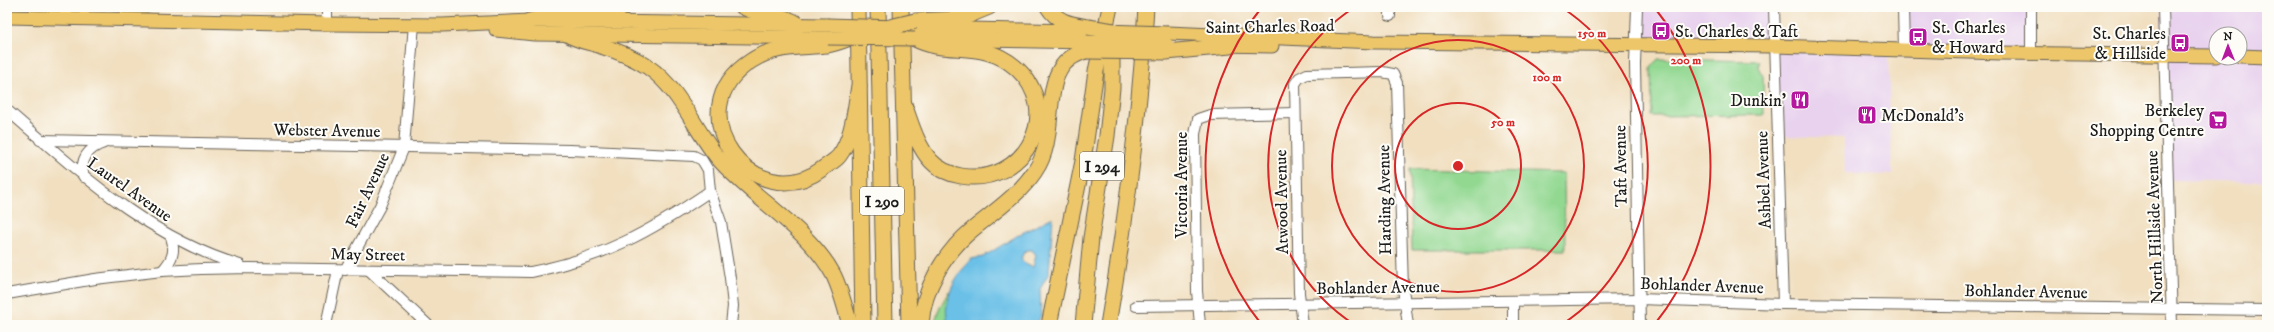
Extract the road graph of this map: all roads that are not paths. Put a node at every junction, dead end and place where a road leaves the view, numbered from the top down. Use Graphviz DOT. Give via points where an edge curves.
graph roads {
  1 [pos="327,7"];
  2 [pos="624,7"];
  3 [pos="743,7"];
  4 [pos="858,7"];
  5 [pos="878,7"];
  6 [pos="901,7"];
  7 [pos="989,7"];
  8 [pos="1048,7"];
  9 [pos="1110,7"];
  10 [pos="1113,7"];
  11 [pos="1146,7"];
  12 [pos="1637,7"];
  13 [pos="1774,7"];
  14 [pos="1903,7"];
  15 [pos="2031,7"];
  16 [pos="2163,7"];
  17 [pos="7,17"];
  18 [pos="529,21"];
  19 [pos="327,24"];
  20 [pos="414,24"];
  21 [pos="442,25"];
  22 [pos="799,25"];
  23 [pos="890,27"];
  24 [pos="915,29"];
  25 [pos="1114,32"];
  26 [pos="567,34"];
  27 [pos="828,36"];
  28 [pos="850,38"];
  29 [pos="1087,38"];
  30 [pos="1374,42"];
  31 [pos="1167,43"];
  32 [pos="1636,44"];
  33 [pos="1230,46"];
  34 [pos="1774,46"];
  35 [pos="1904,51"];
  36 [pos="2031,54"];
  37 [pos="2164,55"];
  38 [pos="2208,56"];
  39 [pos="2248,56"];
  40 [pos="2267,57"];
  41 [pos="1298,78"];
  42 [pos="859,86"];
  43 [pos="904,104"];
  44 [pos="7,110"];
  45 [pos="1295,113"];
  46 [pos="40,140"];
  47 [pos="111,142"];
  48 [pos="404,147"];
  49 [pos="84,177"];
  50 [pos="710,191"];
  51 [pos="171,237"];
  52 [pos="250,268"];
  53 [pos="342,270"];
  54 [pos="369,270"];
  55 [pos="162,271"];
  56 [pos="7,294"];
  57 [pos="1639,299"];
  58 [pos="1513,301"];
  59 [pos="1406,303"];
  60 [pos="1301,304"];
  61 [pos="1783,304"];
  62 [pos="1198,305"];
  63 [pos="1136,306"];
  64 [pos="2172,308"];
  65 [pos="2267,310"];
  66 [pos="326,325"];
  67 [pos="428,325"];
  68 [pos="731,325"];
  69 [pos="850,325"];
  70 [pos="863,325"];
  71 [pos="885,325"];
  72 [pos="910,325"];
  73 [pos="921,325"];
  74 [pos="1049,325"];
  75 [pos="1083,325"];
  76 [pos="1108,325"];
  77 [pos="1200,325"];
  78 [pos="1303,325"];
  79 [pos="1408,325"];
  80 [pos="1514,325"];
  81 [pos="1640,325"];
  82 [pos="2172,325"];
  1 -- 19 [label="street"];
  2 -- 18 [label="highway" via="611,12 554,15"];
  3 -- 22 [label="highway" via="790,18"];
  4 -- 42 [label="highway, I 290"];
  5 -- 71 [label="highway, I 290"];
  6 -- 43 [label="highway"];
  7 -- 24 [label="highway" via="960,19"];
  8 -- 29 [label="highway" via="1055,17"];
  9 -- 74 [label="highway" via="1096,70 1083,161"];
  10 -- 75 [label="highway, I 294" via="1110,102"];
  11 -- 76 [label="highway, I 294" via="1142,88"];
  12 -- 32 [label="street, Taft Avenue"];
  13 -- 34 [label="street, Ashbel Avenue"];
  14 -- 35 [label="street"];
  15 -- 36 [label="street"];
  16 -- 37 [label="street, North Hillside Avenue"];
  17 -- 19 [label="main road"];
  18 -- 21 [label="main road"];
  18 -- 22 [label="main road"];
  19 -- 20 [label="main road"];
  20 -- 21 [label="main road"];
  20 -- 48 [label="street, Fair Avenue"];
  21 -- 26 [label="main road" via="525,33"];
  22 -- 27 [label="main road"];
  23 -- 24 [label="highway, bridge"];
  23 -- 27 [label="main road, bridge"];
  24 -- 28 [label="main road, bridge"];
  24 -- 29 [label="main road"];
  24 -- 43 [label="highway" via="928,46 968,48 1006,60 1023,76 1034,95 1038,106 1036,127 1031,144 1012,166 982,178 960,176 940,169 931,161 916,135"];
  25 -- 29 [label="highway, bridge"];
  25 -- 31 [label="main road, Saint Charles Road, bridge"];
  26 -- 27 [label="main road"];
  26 -- 69 [label="highway" via="577,40 626,55 660,77 678,98 716,156 729,171 821,256 841,291"];
  27 -- 28 [label="highway, bridge"];
  27 -- 42 [label="highway" via="774,50 749,62 736,74 723,96 719,112 721,133 731,154 756,174 784,182 810,178 839,156 850,132"];
  29 -- 31 [label="highway, bridge"];
  29 -- 73 [label="highway" via="1056,74 1048,141 1036,170 1024,186 955,246 929,288"];
  30 -- 31 [label="main road, Saint Charles Road"];
  30 -- 32 [label="main road, Saint Charles Road"];
  30 -- 33 [label="main road, Saint Charles Road" via="1289,47"];
  31 -- 33 [label="highway"];
  32 -- 34 [label="main road, Saint Charles Road"];
  32 -- 57 [label="street, Taft Avenue"];
  34 -- 35 [label="main road, Saint Charles Road"];
  34 -- 61 [label="street, Ashbel Avenue"];
  35 -- 36 [label="main road, Saint Charles Road"];
  36 -- 37 [label="main road, Saint Charles Road"];
  37 -- 38 [label="main road, Saint Charles Road"];
  37 -- 64 [label="street, North Hillside Avenue"];
  39 -- 40 [label="main road"];
  41 -- 45 [label="street, Atwood Avenue" via="1295,84"];
  41 -- 59 [label="street, Harding Avenue" via="1307,74 1393,74 1397,83 1403,289"];
  42 -- 70 [label="highway, I 290"];
  43 -- 72 [label="highway"];
  44 -- 46 [label="street, Laurel Avenue"];
  45 -- 60 [label="street, Atwood Avenue"];
  45 -- 62 [label="street, Victoria Avenue" via="1210,115 1198,119 1195,134"];
  46 -- 47 [label="street, Webster Avenue"];
  46 -- 49 [label="street, Laurel Avenue"];
  47 -- 48 [label="street, Webster Avenue"];
  47 -- 49 [label="street" via="90,150 84,157"];
  48 -- 50 [label="street, Webster Avenue" via="694,156 702,160 708,170"];
  48 -- 53 [label="street, Fair Avenue" via="380,206"];
  49 -- 51 [label="street, Laurel Avenue"];
  50 -- 54 [label="street, May Street" via="672,218 635,238 598,254 554,267 516,273"];
  50 -- 68 [label="street, Webster Avenue" via="726,243 733,306"];
  51 -- 52 [label="street, Laurel Avenue" via="223,260"];
  51 -- 55 [label="street" via="174,245 172,260"];
  52 -- 53 [label="street, May Street"];
  52 -- 55 [label="street, May Street"];
  53 -- 54 [label="street, May Street"];
  53 -- 66 [label="street, Fair Avenue"];
  54 -- 67 [label="street"];
  55 -- 56 [label="street, May Street"];
  57 -- 58 [label="street, Bohlander Avenue"];
  57 -- 61 [label="street, Bohlander Avenue"];
  57 -- 81 [label="street, Taft Avenue"];
  58 -- 59 [label="street, Bohlander Avenue"];
  58 -- 80 [label="street"];
  59 -- 60 [label="street, Bohlander Avenue"];
  59 -- 79 [label="street, Harding Avenue"];
  60 -- 62 [label="street, Bohlander Avenue"];
  60 -- 78 [label="street, Atwood Avenue"];
  61 -- 64 [label="street, Bohlander Avenue"];
  62 -- 63 [label="street, Bohlander Avenue"];
  62 -- 77 [label="street, Victoria Avenue"];
  64 -- 65 [label="street, Bohlander Avenue"];
  64 -- 82 [label="street, North Hillside Avenue"];
}
